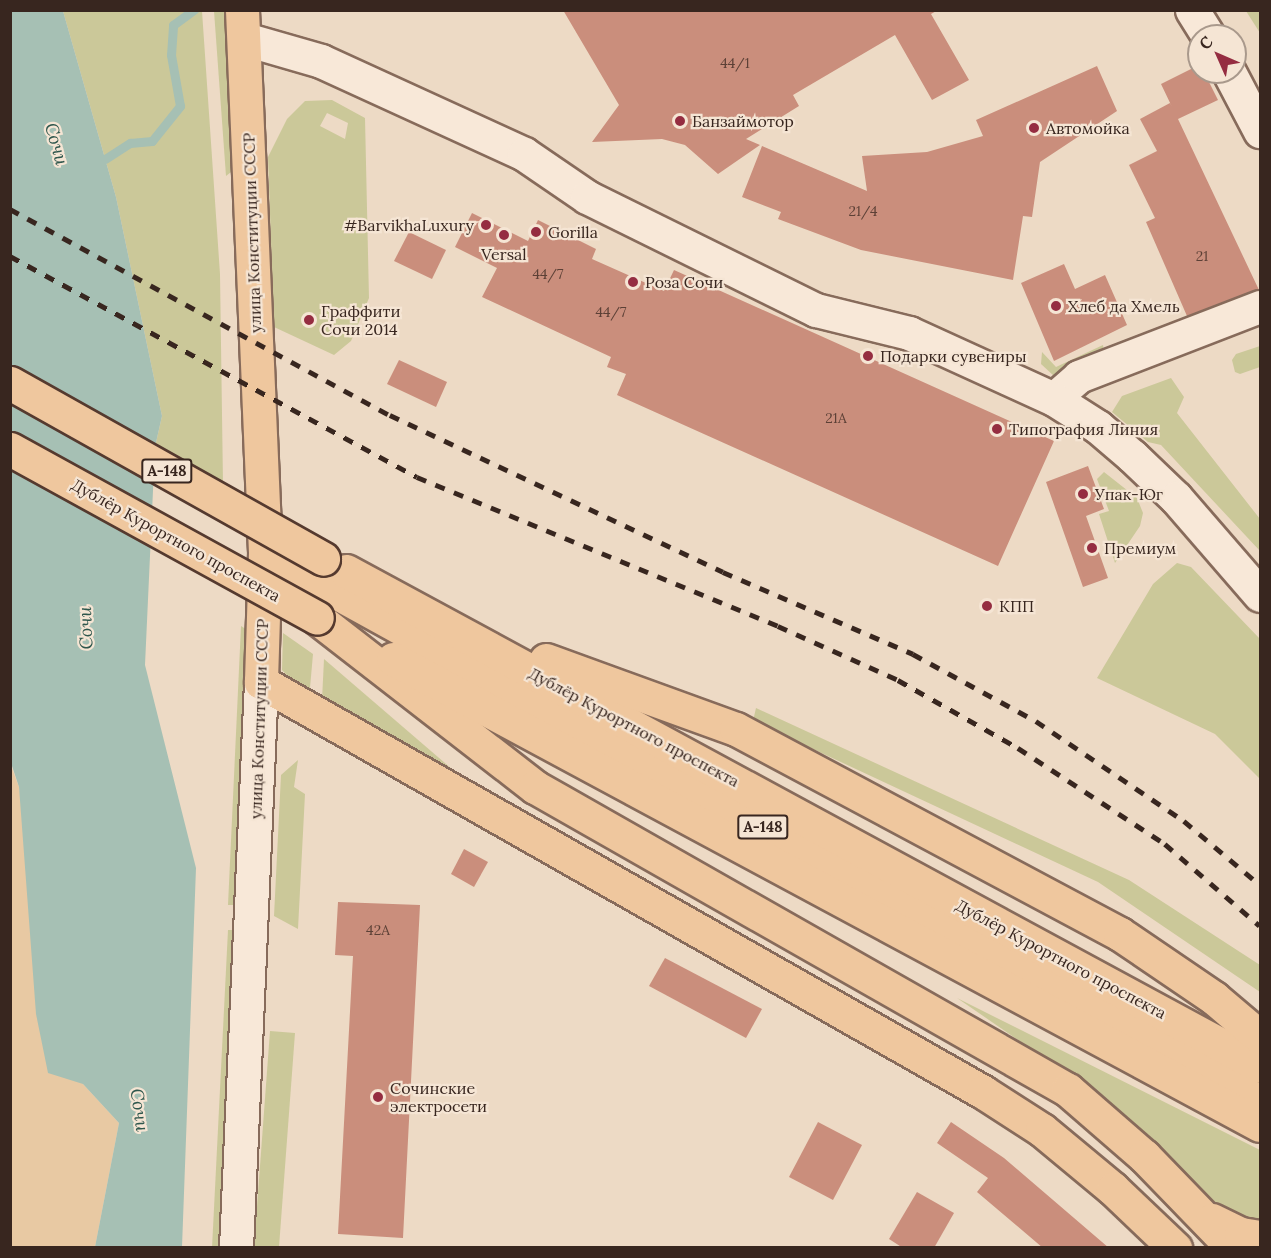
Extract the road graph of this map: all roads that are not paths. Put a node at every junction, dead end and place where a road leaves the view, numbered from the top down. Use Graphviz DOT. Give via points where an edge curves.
graph roads {
  1 [pos="1192,10"];
  2 [pos="1201,24"];
  3 [pos="244,25"];
  4 [pos="1235,84"];
  5 [pos="1260,131"];
  6 [pos="1260,308"];
  7 [pos="10,383"];
  8 [pos="1054,399"];
  9 [pos="10,448"];
  10 [pos="265,552"];
  11 [pos="323,559"];
  12 [pos="1260,595"];
  13 [pos="317,618"];
  14 [pos="261,681"];
  15 [pos="1260,1036"];
  16 [pos="1260,1066"];
  17 [pos="1260,1102"];
  18 [pos="1260,1125"];
  19 [pos="1208,1218"];
  20 [pos="1260,1237"];
  21 [pos="236,1248"];
  22 [pos="1175,1248"];
  23 [pos="1233,1248"];
  1 -- 2 [label="main road"];
  3 -- 8 [label="main road" via="524,154 587,197 816,310 909,333"];
  3 -- 10 [label="main road, улица Конституции СССР"];
  4 -- 5 [label="main road"];
  6 -- 8 [label="street" via="1079,377"];
  7 -- 11 [label="main road, Дублёр Курортного проспекта / А-148, bridge"];
  8 -- 12 [label="main road" via="1098,427 1176,498"];
  9 -- 13 [label="main road, Дублёр Курортного проспекта / А-148, bridge"];
  10 -- 14 [label="main road, улица Конституции СССР"];
  10 -- 17 [label="main road, А-148"];
  11 -- 15 [label="main road, А-148" via="563,668 736,729 1120,934 1214,998"];
  11 -- 16 [label="main road, Дублёр Курортного проспекта / А-148"];
  13 -- 18 [label="main road, Дублёр Курортного проспекта / А-148"];
  13 -- 19 [label="main road, А-148" via="535,787 1068,1090"];
  14 -- 21 [label="main road, улица Конституции СССР"];
  14 -- 22 [label="main road" via="983,1092 1051,1138"];
  19 -- 20 [label="main road, А-148" via="1241,1234"];
  19 -- 23 [label="main road, А-148"];
}
